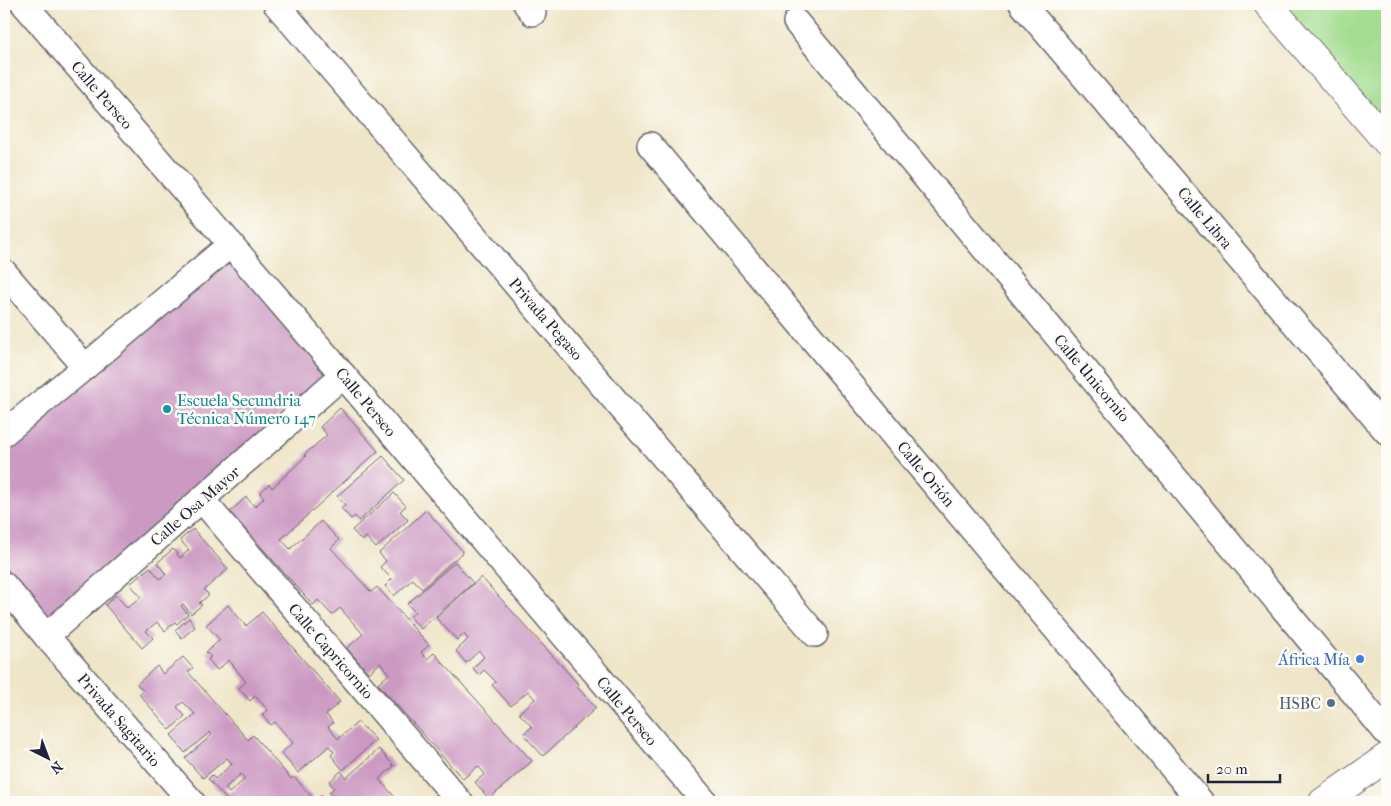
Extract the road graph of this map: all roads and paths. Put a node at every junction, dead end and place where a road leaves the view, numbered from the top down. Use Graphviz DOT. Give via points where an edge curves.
graph roads {
  1 [pos="24,4"];
  2 [pos="276,4"];
  3 [pos="1022,4"];
  4 [pos="1268,4"];
  5 [pos="796,22"];
  6 [pos="1387,142"];
  7 [pos="650,145"];
  8 [pos="230,244"];
  9 [pos="4,272"];
  10 [pos="85,367"];
  11 [pos="343,375"];
  12 [pos="4,432"];
  13 [pos="1387,432"];
  14 [pos="202,500"];
  15 [pos="4,585"];
  16 [pos="815,634"];
  17 [pos="46,637"];
  18 [pos="1387,733"];
  19 [pos="1387,757"];
  20 [pos="192,802"];
  21 [pos="460,802"];
  22 [pos="705,802"];
  23 [pos="1201,802"];
  24 [pos="1322,802"];
  1 -- 8 [label="street, Calle Perseo"];
  2 -- 16 [label="street, Privada Pegaso"];
  3 -- 13 [label="street, Calle Libra"];
  4 -- 6 [label="street"];
  5 -- 18 [label="street, Calle Unicornio"];
  7 -- 23 [label="street, Calle Orión"];
  8 -- 10 [label="street"];
  8 -- 11 [label="street, Calle Perseo"];
  9 -- 10 [label="street"];
  10 -- 12 [label="street"];
  11 -- 14 [label="street, Calle Osa Mayor"];
  11 -- 22 [label="street, Calle Perseo"];
  14 -- 17 [label="street, Calle Osa Mayor"];
  14 -- 21 [label="street, Calle Capricornio"];
  15 -- 17 [label="street, Privada Sagitario"];
  17 -- 20 [label="street, Privada Sagitario"];
  19 -- 24 [label="street"];
}
